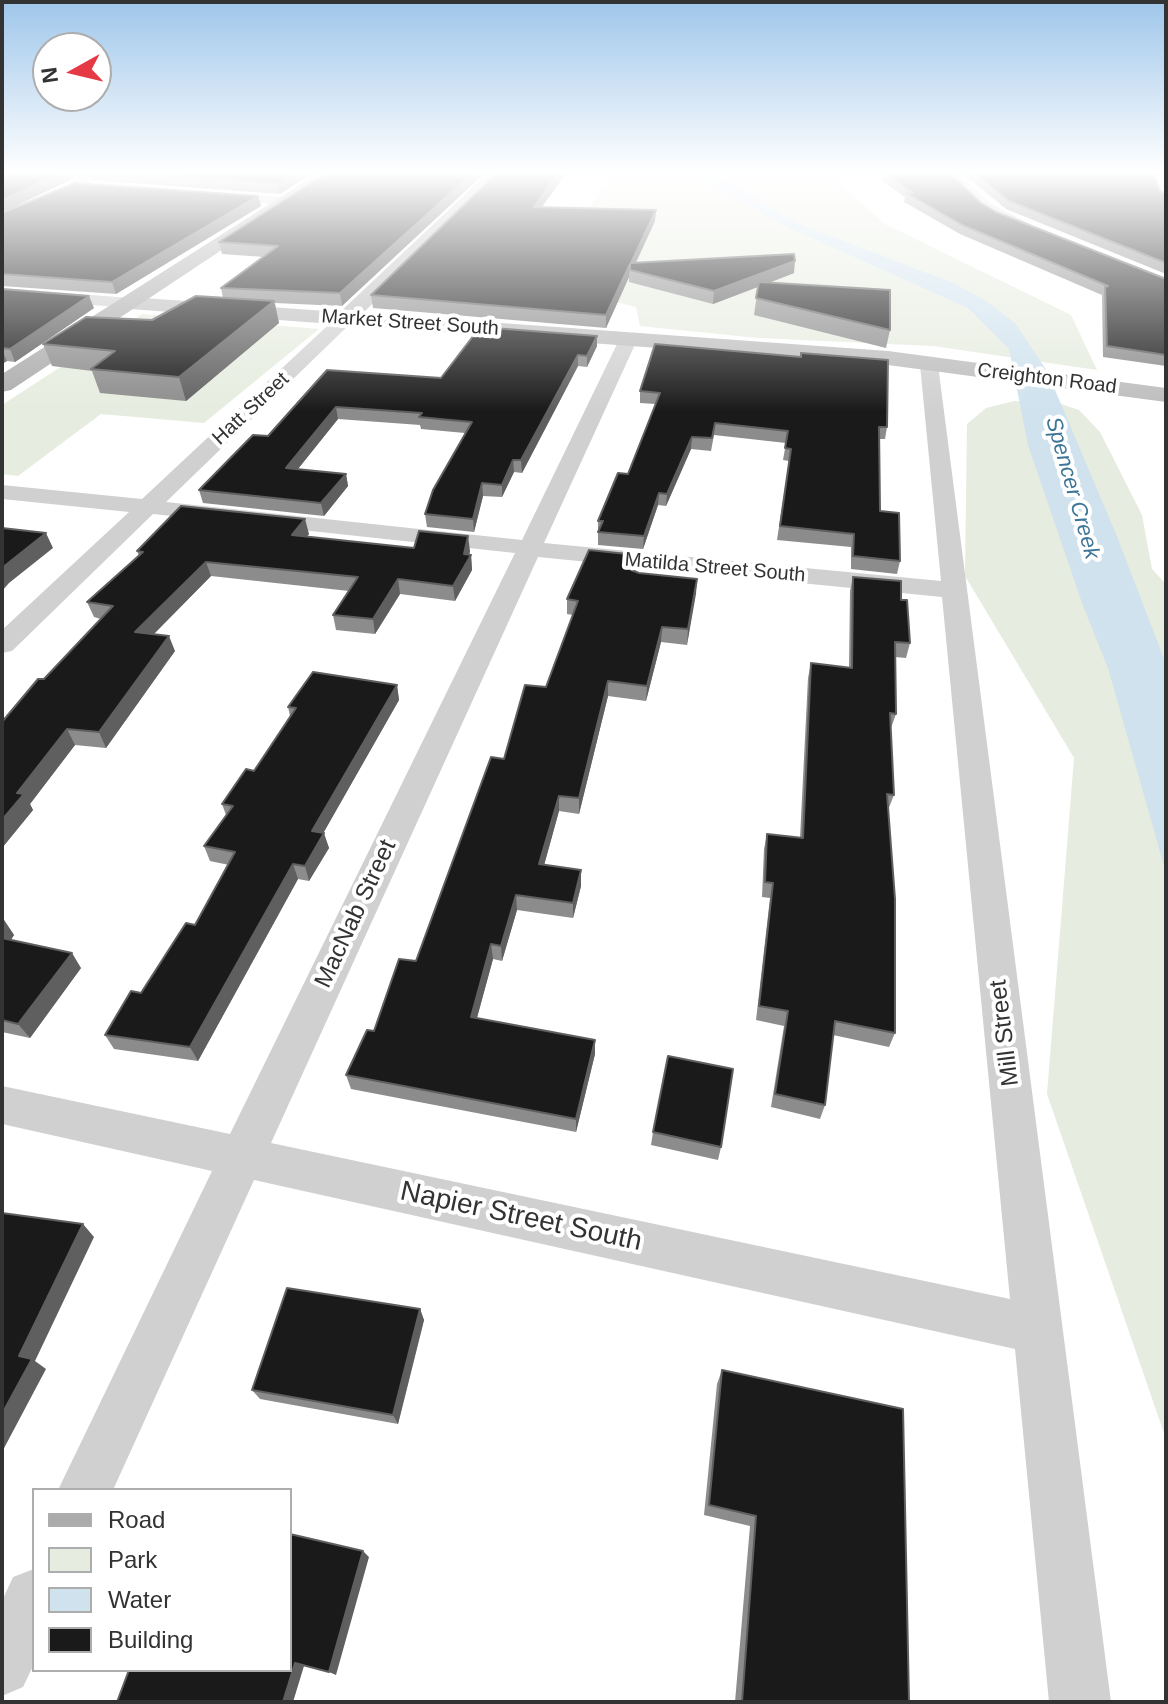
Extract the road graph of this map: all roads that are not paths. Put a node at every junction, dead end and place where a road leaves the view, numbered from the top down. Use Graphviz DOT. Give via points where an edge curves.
graph roads {
  1 [pos="209,252"];
  2 [pos="415,252"];
  3 [pos="2,293"];
  4 [pos="130,303"];
  5 [pos="346,318"];
  6 [pos="629,338"];
  7 [pos="929,365"];
  8 [pos="2,385"];
  9 [pos="1166,395"];
  10 [pos="2,492"];
  11 [pos="147,506"];
  12 [pos="528,549"];
  13 [pos="952,590"];
  14 [pos="2,645"];
  15 [pos="2,1105"];
  16 [pos="242,1157"];
  17 [pos="1040,1330"];
  18 [pos="86,1488"];
  19 [pos="32,1602"];
  20 [pos="2,1666"];
  21 [pos="1080,1702"];
  1 -- 4 [label="main road"];
  2 -- 5 [label="street, Hatt Street"];
  3 -- 4 [label="street"];
  4 -- 5 [label="street, Market Street South"];
  4 -- 8 [label="main road"];
  5 -- 6 [label="street, Market Street South"];
  5 -- 11 [label="street, Hatt Street"];
  6 -- 7 [label="street, Market Street South"];
  6 -- 12 [label="street, MacNab Street"];
  7 -- 9 [label="street, Creighton Road"];
  7 -- 13 [label="street, Mill Street"];
  10 -- 11 [label="street, Matilda Street South"];
  11 -- 12 [label="street, Matilda Street South"];
  11 -- 14 [label="street, Hatt Street"];
  12 -- 13 [label="street, Matilda Street South"];
  12 -- 16 [label="street, MacNab Street"];
  13 -- 17 [label="street, Mill Street"];
  15 -- 16 [label="street, Napier Street South"];
  16 -- 17 [label="street, Napier Street South"];
  16 -- 18 [label="street, MacNab Street"];
  17 -- 21 [label="street, Mill Street"];
  19 -- 20 [label="street"];
}
